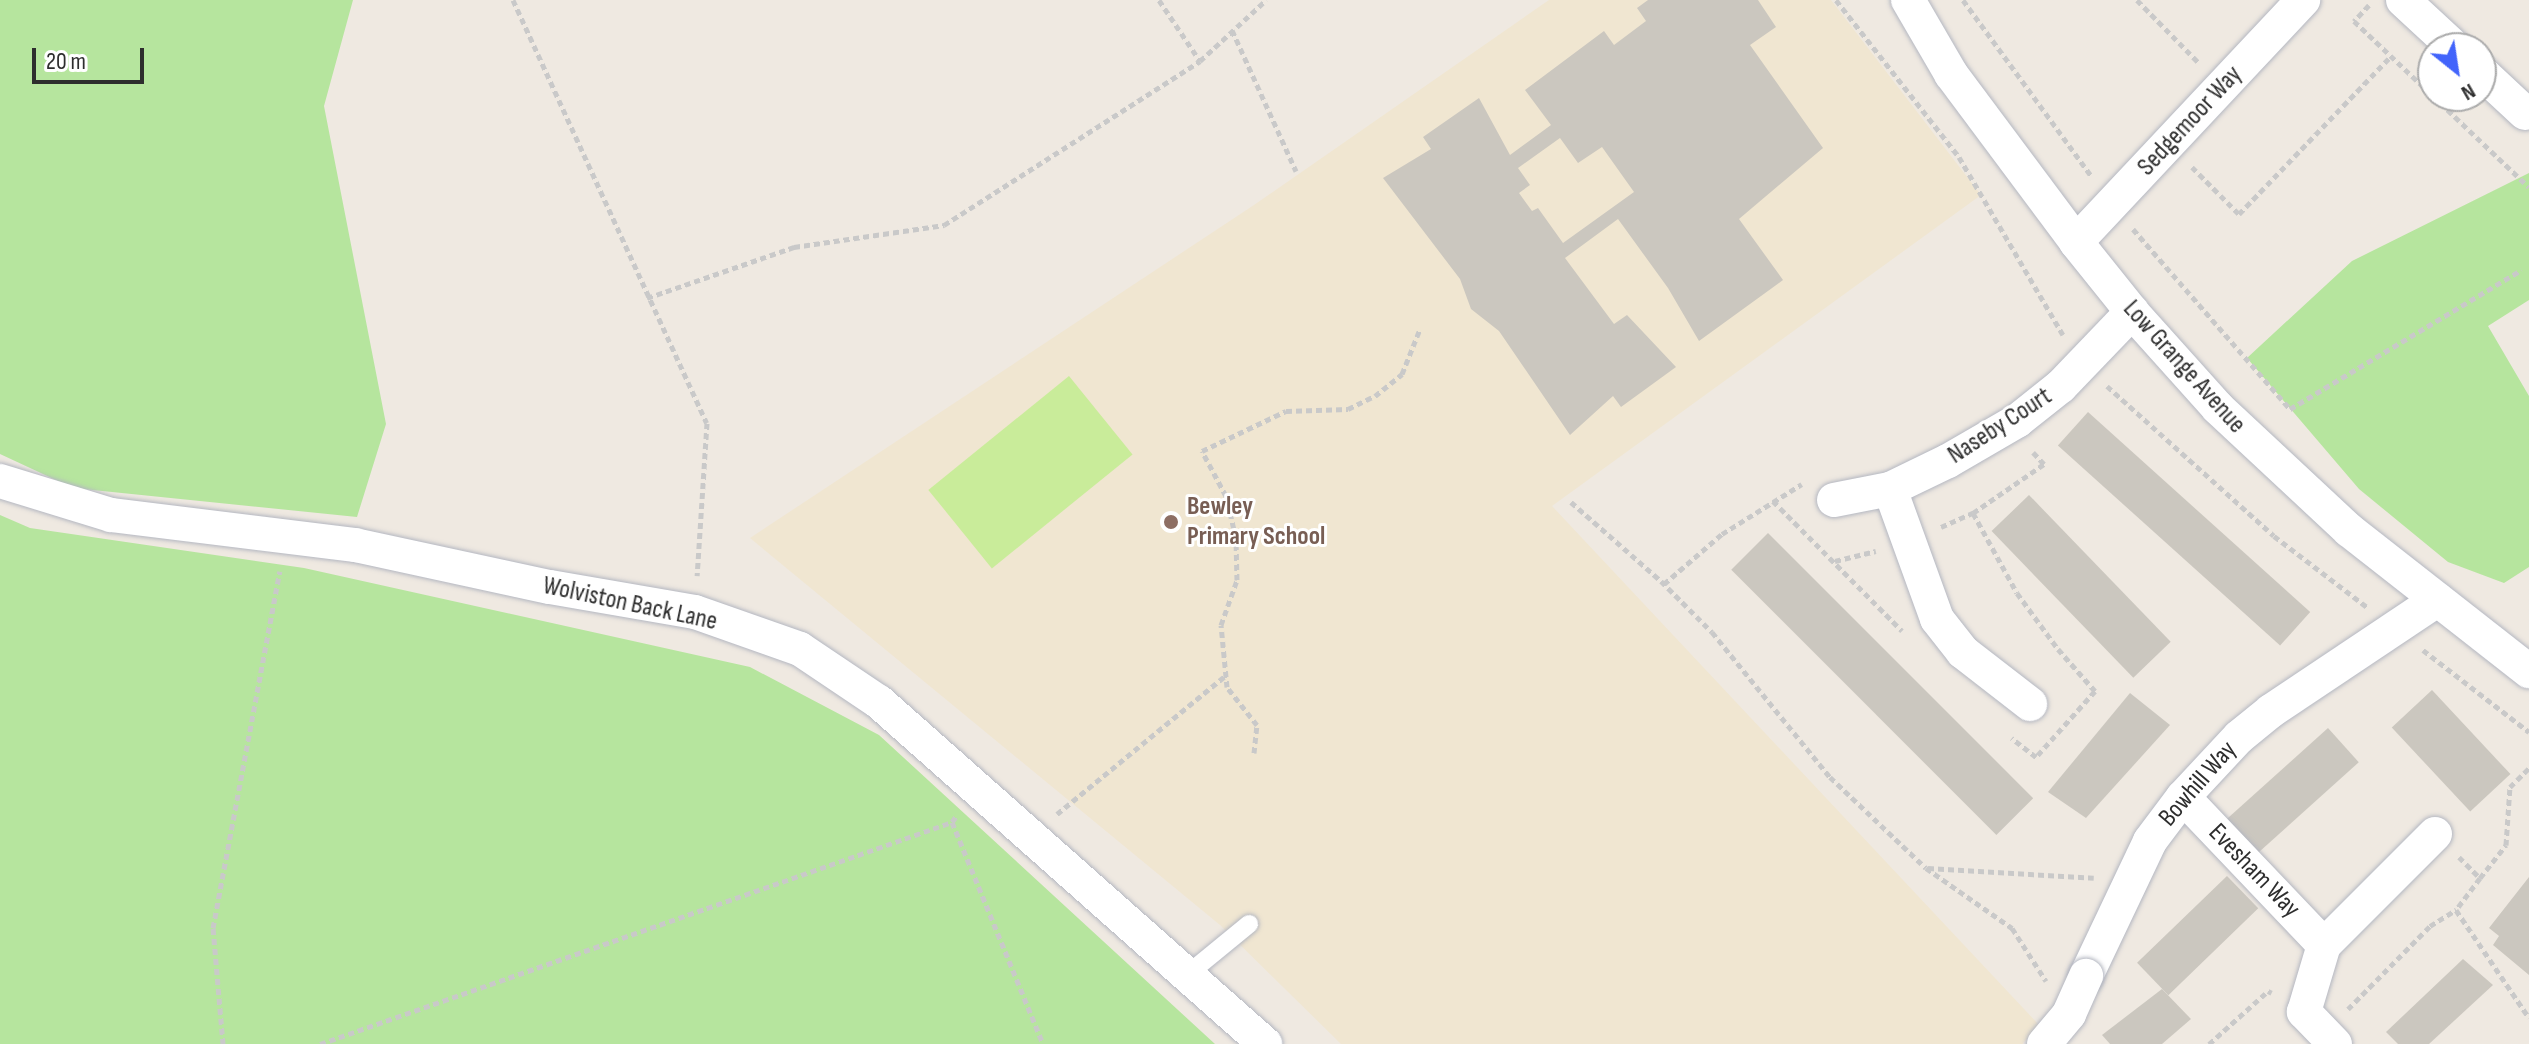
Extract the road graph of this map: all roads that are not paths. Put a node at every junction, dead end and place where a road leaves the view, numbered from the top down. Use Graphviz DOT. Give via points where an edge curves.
graph roads {
  1 [pos="1908,0"];
  2 [pos="2303,0"];
  3 [pos="2403,0"];
  4 [pos="2438,32"];
  5 [pos="2497,87"];
  6 [pos="2525,113"];
  7 [pos="2076,242"];
  8 [pos="2132,312"];
  9 [pos="0,481"];
  10 [pos="1890,489"];
  11 [pos="1822,490"];
  12 [pos="2437,600"];
  13 [pos="2529,671"];
  14 [pos="2030,704"];
  15 [pos="2183,797"];
  16 [pos="2435,834"];
  17 [pos="1249,924"];
  18 [pos="2324,945"];
  19 [pos="1188,974"];
  20 [pos="2321,1030"];
  21 [pos="1265,1044"];
  22 [pos="2044,1044"];
  1 -- 7 [label="street, Low Grange Avenue" via="1951,74"];
  2 -- 7 [label="street, Sedgemoor Way"];
  3 -- 4 [label="street"];
  5 -- 6 [label="street"];
  7 -- 8 [label="street, Low Grange Avenue"];
  8 -- 10 [label="street, Naseby Court" via="2061,386 2009,426"];
  8 -- 12 [label="street, Low Grange Avenue" via="2253,443"];
  9 -- 19 [label="street, Wolviston Back Lane" via="111,515 287,534 695,612 800,649 879,702"];
  10 -- 11 [label="street, Naseby Court"];
  10 -- 14 [label="street" via="1937,619 1963,652"];
  12 -- 13 [label="street, Low Grange Avenue"];
  12 -- 15 [label="street, Bowhill Way" via="2239,737"];
  15 -- 18 [label="street, Evesham Way"];
  15 -- 22 [label="street, Bowhill Way, bridge" via="2150,841 2069,1014"];
  16 -- 18 [label="street"];
  17 -- 19 [label="lane"];
  18 -- 20 [label="street"];
  19 -- 21 [label="street, Wolviston Back Lane"];
}
